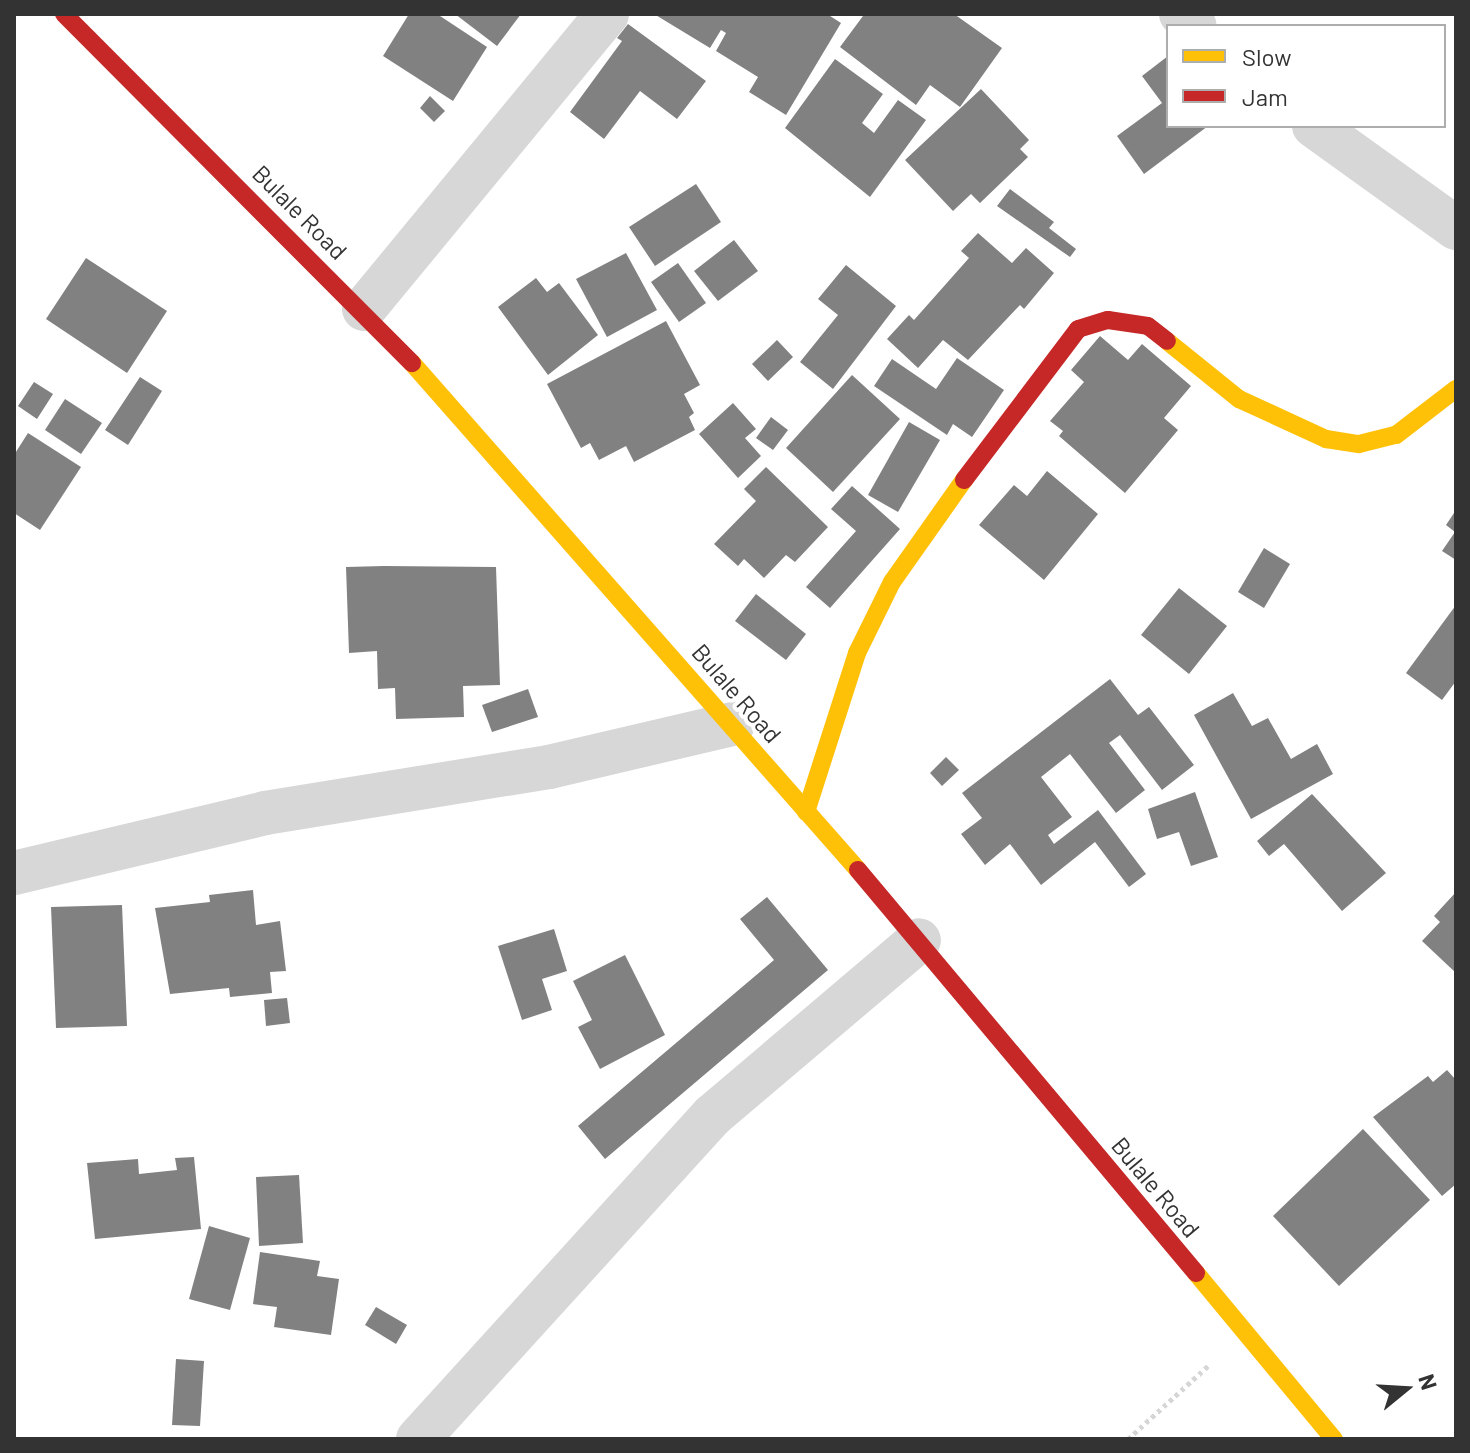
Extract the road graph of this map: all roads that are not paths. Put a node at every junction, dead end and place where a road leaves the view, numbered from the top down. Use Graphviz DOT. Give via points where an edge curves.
graph roads {
  1 [pos="64,14"];
  2 [pos="607,14"];
  3 [pos="1317,128"];
  4 [pos="1456,228"];
  5 [pos="364,309"];
  6 [pos="1456,389"];
  7 [pos="733,724"];
  8 [pos="806,812"];
  9 [pos="14,873"];
  10 [pos="919,940"];
  11 [pos="418,1439"];
  12 [pos="1334,1439"];
  1 -- 5 [label="street, Bulale Road"];
  2 -- 5 [label="street"];
  3 -- 4 [label="street"];
  5 -- 7 [label="street, Bulale Road"];
  6 -- 8 [label="street" via="1396,435 1359,444 1326,439 1239,399 1148,326 1108,320 1078,329 1033,383 892,582 857,653"];
  7 -- 8 [label="street, Bulale Road"];
  7 -- 9 [label="street" via="549,767 265,813"];
  8 -- 10 [label="street, Bulale Road"];
  10 -- 11 [label="street" via="713,1115"];
  10 -- 12 [label="street, Bulale Road"];
}
